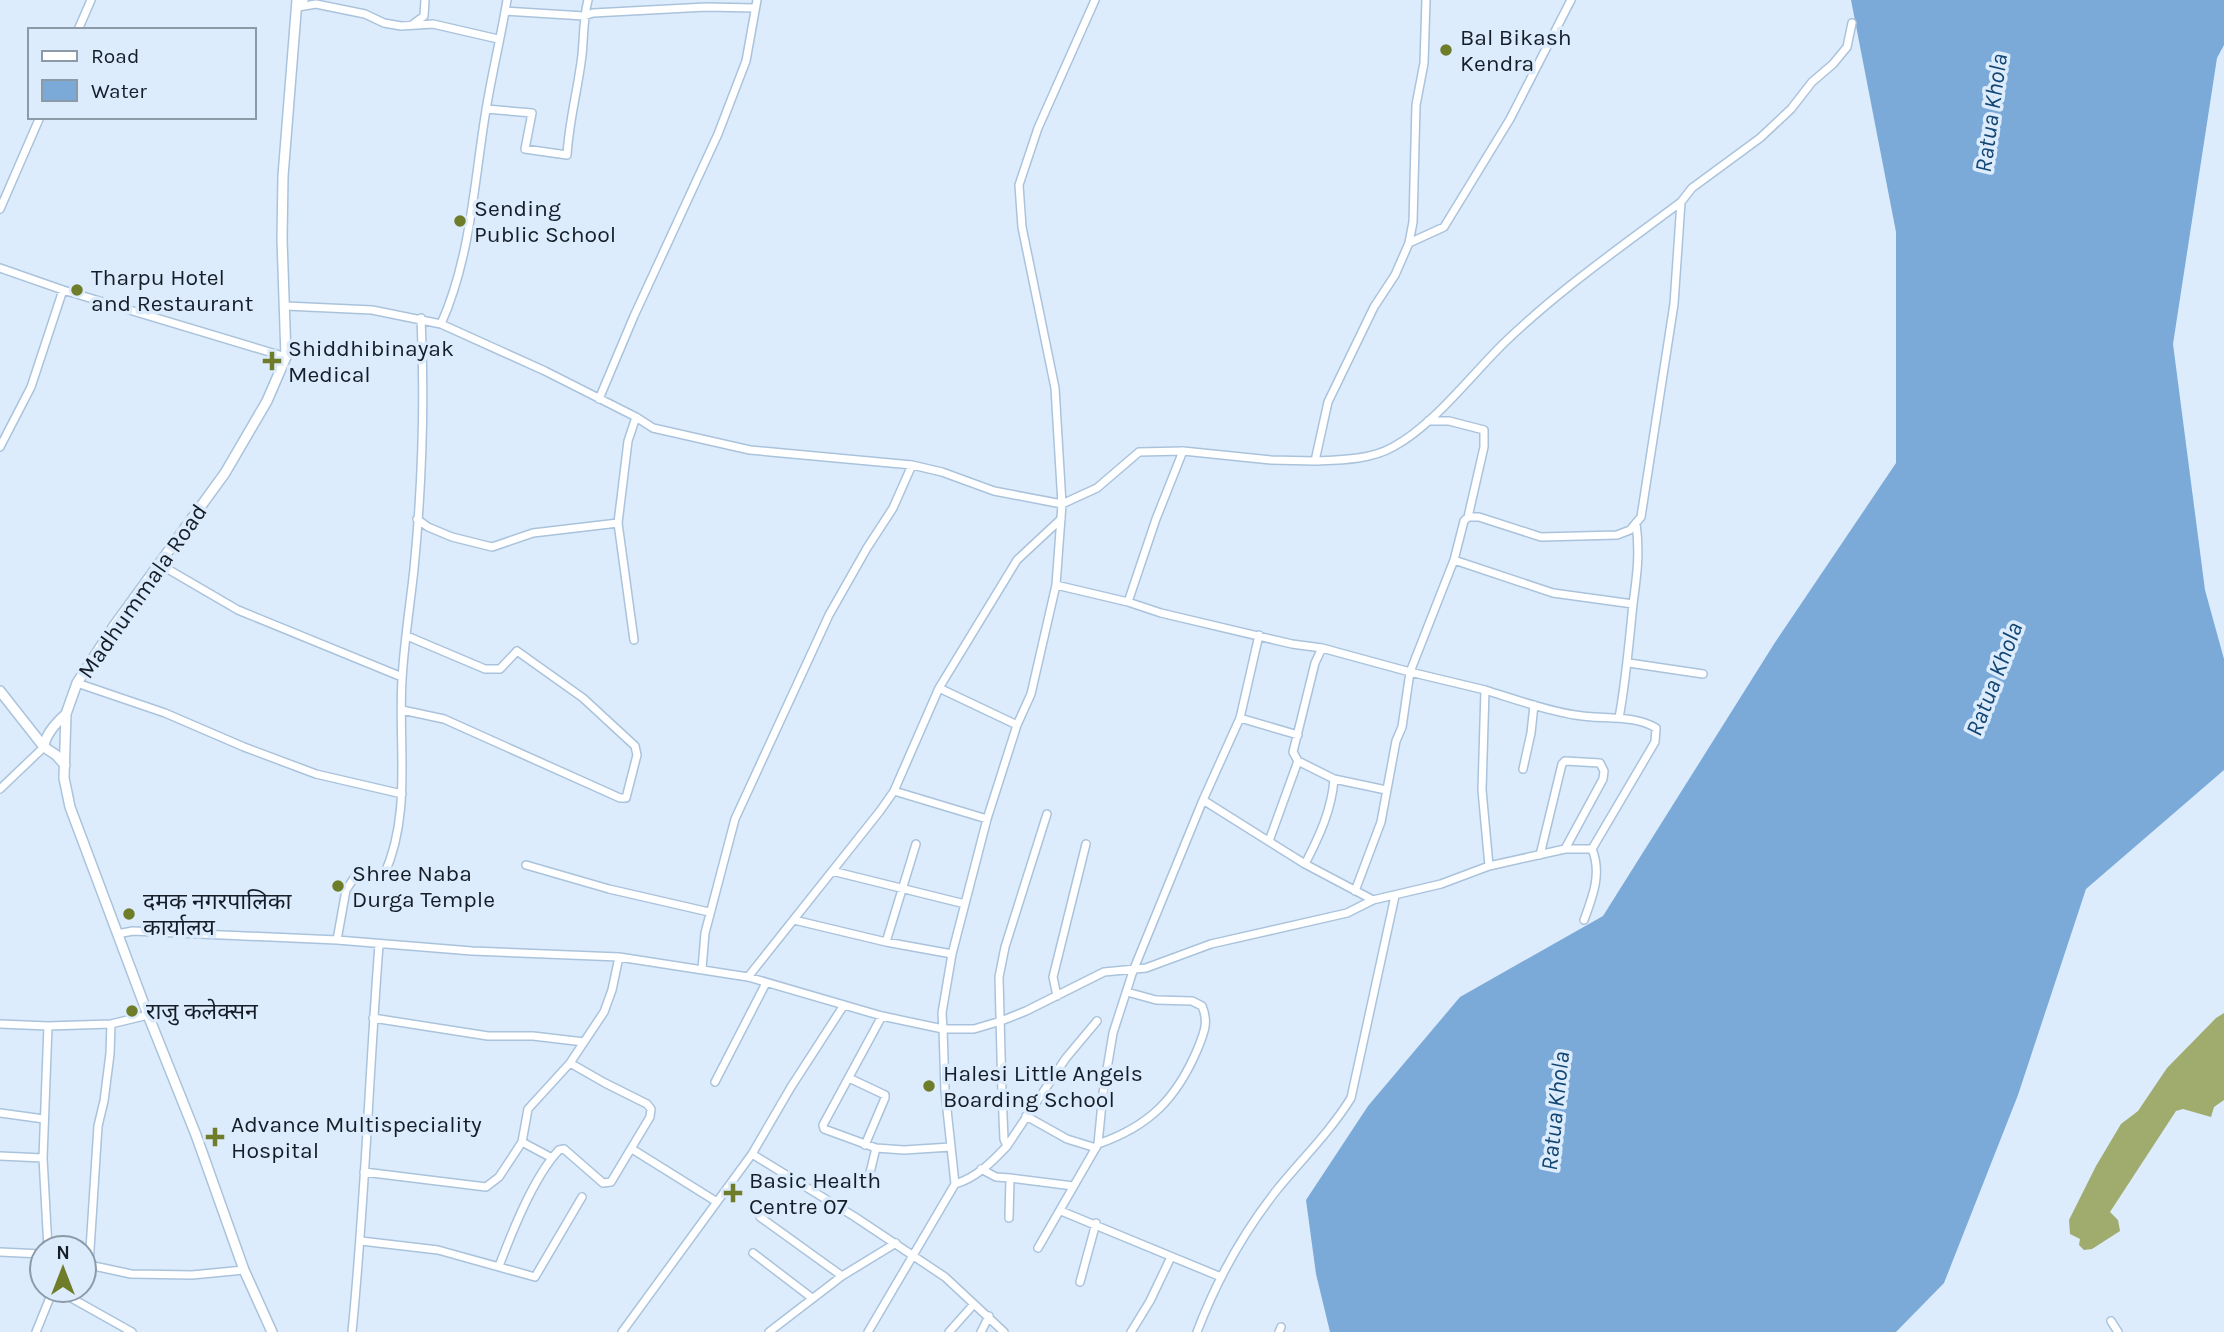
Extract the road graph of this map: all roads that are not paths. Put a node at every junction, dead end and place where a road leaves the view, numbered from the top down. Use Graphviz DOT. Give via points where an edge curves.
graph roads {
  1 [pos="91,0"];
  2 [pos="425,0"];
  3 [pos="507,0"];
  4 [pos="588,0"];
  5 [pos="1095,0"];
  6 [pos="1426,0"];
  7 [pos="1571,0"];
  8 [pos="300,2"];
  9 [pos="756,4"];
  10 [pos="505,11"];
  11 [pos="584,16"];
  12 [pos="1853,23"];
  13 [pos="410,26"];
  14 [pos="79,28"];
  15 [pos="499,39"];
  16 [pos="486,109"];
  17 [pos="39,119"];
  18 [pos="1681,202"];
  19 [pos="0,209"];
  20 [pos="1409,243"];
  21 [pos="0,268"];
  22 [pos="63,290"];
  23 [pos="286,306"];
  24 [pos="421,318"];
  25 [pos="441,324"];
  26 [pos="286,357"];
  27 [pos="599,400"];
  28 [pos="636,417"];
  29 [pos="1428,421"];
  30 [pos="0,447"];
  31 [pos="1183,451"];
  32 [pos="1315,461"];
  33 [pos="912,465"];
  34 [pos="1062,504"];
  35 [pos="1468,517"];
  36 [pos="417,519"];
  37 [pos="1061,519"];
  38 [pos="618,523"];
  39 [pos="1636,523"];
  40 [pos="1454,560"];
  41 [pos="159,564"];
  42 [pos="1056,585"];
  43 [pos="1129,602"];
  44 [pos="1633,604"];
  45 [pos="1259,635"];
  46 [pos="407,636"];
  47 [pos="634,640"];
  48 [pos="1322,648"];
  49 [pos="1629,663"];
  50 [pos="1410,672"];
  51 [pos="1703,674"];
  52 [pos="402,677"];
  53 [pos="77,683"];
  54 [pos="939,688"];
  55 [pos="1485,690"];
  56 [pos="0,691"];
  57 [pos="1534,705"];
  58 [pos="402,709"];
  59 [pos="66,714"];
  60 [pos="1240,718"];
  61 [pos="1619,718"];
  62 [pos="1017,725"];
  63 [pos="1298,735"];
  64 [pos="44,747"];
  65 [pos="1298,761"];
  66 [pos="66,766"];
  67 [pos="1523,769"];
  68 [pos="1334,779"];
  69 [pos="0,789"];
  70 [pos="894,790"];
  71 [pos="1386,790"];
  72 [pos="402,794"];
  73 [pos="1203,800"];
  74 [pos="1048,814"];
  75 [pos="987,819"];
  76 [pos="1269,841"];
  77 [pos="916,844"];
  78 [pos="1086,844"];
  79 [pos="1565,849"];
  80 [pos="1592,849"];
  81 [pos="1540,855"];
  82 [pos="1305,864"];
  83 [pos="526,865"];
  84 [pos="1489,866"];
  85 [pos="832,871"];
  86 [pos="902,890"];
  87 [pos="1355,891"];
  88 [pos="1395,896"];
  89 [pos="1373,901"];
  90 [pos="965,904"];
  91 [pos="709,912"];
  92 [pos="794,920"];
  93 [pos="1584,920"];
  94 [pos="117,934"];
  95 [pos="337,940"];
  96 [pos="886,942"];
  97 [pos="379,945"];
  98 [pos="952,954"];
  99 [pos="619,957"];
  100 [pos="702,969"];
  101 [pos="1133,971"];
  102 [pos="748,977"];
  103 [pos="766,984"];
  104 [pos="1127,992"];
  105 [pos="1057,996"];
  106 [pos="844,1005"];
  107 [pos="148,1015"];
  108 [pos="882,1016"];
  109 [pos="373,1018"];
  110 [pos="1001,1021"];
  111 [pos="1097,1021"];
  112 [pos="0,1024"];
  113 [pos="111,1024"];
  114 [pos="48,1026"];
  115 [pos="943,1029"];
  116 [pos="584,1042"];
  117 [pos="570,1063"];
  118 [pos="849,1079"];
  119 [pos="715,1082"];
  120 [pos="0,1113"];
  121 [pos="1026,1116"];
  122 [pos="44,1119"];
  123 [pos="522,1142"];
  124 [pos="865,1144"];
  125 [pos="1007,1146"];
  126 [pos="1097,1146"];
  127 [pos="951,1147"];
  128 [pos="876,1148"];
  129 [pos="632,1149"];
  130 [pos="752,1154"];
  131 [pos="0,1156"];
  132 [pos="43,1158"];
  133 [pos="552,1158"];
  134 [pos="981,1170"];
  135 [pos="364,1172"];
  136 [pos="1010,1178"];
  137 [pos="955,1184"];
  138 [pos="867,1185"];
  139 [pos="1073,1186"];
  140 [pos="582,1197"];
  141 [pos="717,1202"];
  142 [pos="1061,1210"];
  143 [pos="760,1217"];
  144 [pos="1009,1218"];
  145 [pos="1096,1223"];
  146 [pos="48,1234"];
  147 [pos="89,1234"];
  148 [pos="361,1241"];
  149 [pos="896,1243"];
  150 [pos="1038,1248"];
  151 [pos="0,1251"];
  152 [pos="28,1253"];
  153 [pos="753,1253"];
  154 [pos="912,1255"];
  155 [pos="1171,1257"];
  156 [pos="499,1266"];
  157 [pos="98,1269"];
  158 [pos="244,1270"];
  159 [pos="842,1276"];
  160 [pos="1221,1277"];
  161 [pos="1080,1282"];
  162 [pos="812,1298"];
  163 [pos="49,1304"];
  164 [pos="81,1304"];
  165 [pos="974,1304"];
  166 [pos="989,1316"];
  167 [pos="2111,1321"];
  168 [pos="36,1332"];
  169 [pos="132,1332"];
  170 [pos="272,1332"];
  171 [pos="352,1332"];
  172 [pos="622,1332"];
  173 [pos="769,1332"];
  174 [pos="868,1332"];
  175 [pos="949,1332"];
  176 [pos="981,1332"];
  177 [pos="1004,1332"];
  178 [pos="1131,1332"];
  179 [pos="1197,1332"];
  180 [pos="2118,1332"];
  1 -- 14 [label="street"];
  2 -- 13 [label="street" via="424,16"];
  3 -- 10 [label="street"];
  4 -- 11 [label="street"];
  5 -- 34 [label="street" via="1038,128 1019,185 1022,227 1055,388"];
  6 -- 20 [label="street"];
  7 -- 20 [label="street" via="1510,119 1444,227"];
  8 -- 13 [label="street"];
  8 -- 23 [label="street, Madhummala Road" via="283,176"];
  9 -- 11 [label="street"];
  9 -- 27 [label="street" via="746,61 718,134"];
  10 -- 11 [label="street"];
  10 -- 15 [label="street"];
  11 -- 16 [label="street" via="566,155 525,149 532,113"];
  12 -- 18 [label="street" via="1847,47 1791,109 1692,188"];
  13 -- 15 [label="street" via="433,24"];
  15 -- 16 [label="street"];
  16 -- 25 [label="street" via="468,231 455,293"];
  17 -- 19 [label="street"];
  18 -- 29 [label="street" via="1583,275 1507,340"];
  18 -- 39 [label="street" via="1672,317 1652,460"];
  20 -- 32 [label="street" via="1328,402"];
  21 -- 22 [label="street"];
  22 -- 26 [label="street"];
  22 -- 30 [label="street" via="31,387"];
  23 -- 24 [label="street" via="372,310"];
  23 -- 26 [label="street, Madhummala Road"];
  24 -- 25 [label="street"];
  24 -- 36 [label="street" via="424,383"];
  25 -- 27 [label="street"];
  26 -- 41 [label="street, Madhummala Road" via="267,401 225,472"];
  27 -- 28 [label="street"];
  28 -- 33 [label="street" via="653,428 750,450"];
  28 -- 38 [label="street" via="628,441"];
  29 -- 32 [label="street" via="1393,447 1343,460"];
  29 -- 35 [label="street" via="1483,430 1484,447"];
  31 -- 32 [label="street"];
  31 -- 34 [label="street" via="1139,452 1097,488"];
  31 -- 43 [label="street"];
  33 -- 34 [label="street" via="995,491"];
  33 -- 91 [label="street" via="893,508 829,615 735,819"];
  34 -- 37 [label="street"];
  35 -- 39 [label="street" via="1541,537 1617,534"];
  35 -- 40 [label="street"];
  36 -- 38 [label="street" via="452,537 492,547 533,533"];
  36 -- 46 [label="street"];
  37 -- 42 [label="street"];
  37 -- 54 [label="street" via="1017,560"];
  38 -- 47 [label="street"];
  39 -- 44 [label="street" via="1640,549"];
  40 -- 44 [label="street" via="1553,593"];
  40 -- 50 [label="street"];
  41 -- 52 [label="street" via="238,610"];
  41 -- 53 [label="street, Madhummala Road"];
  42 -- 43 [label="street"];
  42 -- 62 [label="street" via="1031,694"];
  43 -- 45 [label="street"];
  44 -- 49 [label="street"];
  45 -- 48 [label="street"];
  45 -- 60 [label="street"];
  46 -- 52 [label="street"];
  46 -- 58 [label="street" via="485,668 500,668 517,651 583,698 635,746 637,755 626,798 444,719"];
  48 -- 50 [label="street"];
  48 -- 63 [label="street"];
  49 -- 51 [label="street"];
  49 -- 61 [label="street"];
  50 -- 55 [label="street"];
  50 -- 71 [label="street"];
  52 -- 58 [label="street"];
  53 -- 59 [label="street, Madhummala Road"];
  53 -- 72 [label="street" via="316,774"];
  54 -- 62 [label="street"];
  54 -- 70 [label="street"];
  55 -- 57 [label="street"];
  55 -- 84 [label="street" via="1482,790"];
  56 -- 64 [label="street"];
  57 -- 61 [label="street"];
  57 -- 67 [label="street"];
  58 -- 72 [label="street"];
  59 -- 64 [label="street"];
  59 -- 66 [label="street, Madhummala Road"];
  60 -- 63 [label="street"];
  60 -- 73 [label="street"];
  61 -- 80 [label="street" via="1656,728 1655,742"];
  62 -- 75 [label="street"];
  63 -- 65 [label="street" via="1293,752"];
  64 -- 66 [label="street"];
  64 -- 69 [label="street"];
  65 -- 68 [label="street"];
  65 -- 76 [label="street"];
  66 -- 94 [label="street, Madhummala Road" via="70,807"];
  68 -- 71 [label="street"];
  68 -- 82 [label="street" via="1328,810"];
  70 -- 75 [label="street"];
  70 -- 85 [label="street"];
  71 -- 87 [label="street" via="1381,822"];
  72 -- 95 [label="street" via="394,855 384,875 356,875 346,890"];
  73 -- 76 [label="street"];
  73 -- 101 [label="street"];
  74 -- 110 [label="street" via="1005,947 999,977"];
  75 -- 90 [label="street"];
  76 -- 82 [label="street"];
  77 -- 86 [label="street"];
  78 -- 105 [label="street" via="1053,977"];
  79 -- 80 [label="street"];
  79 -- 81 [label="street"];
  79 -- 81 [label="street" via="1603,779 1600,763 1562,764"];
  80 -- 93 [label="street" via="1597,873"];
  81 -- 84 [label="street"];
  82 -- 87 [label="street"];
  83 -- 91 [label="street"];
  84 -- 88 [label="street"];
  85 -- 86 [label="street"];
  85 -- 92 [label="street"];
  86 -- 90 [label="street"];
  86 -- 96 [label="street"];
  87 -- 89 [label="street"];
  88 -- 89 [label="street"];
  88 -- 160 [label="street" via="1351,1098 1277,1191"];
  89 -- 101 [label="street" via="1347,913 1211,944"];
  90 -- 98 [label="street"];
  91 -- 100 [label="street"];
  92 -- 96 [label="street"];
  92 -- 102 [label="street"];
  94 -- 95 [label="street"];
  94 -- 107 [label="street, Madhummala Road"];
  95 -- 97 [label="street"];
  96 -- 98 [label="street"];
  97 -- 99 [label="street"];
  97 -- 109 [label="street"];
  98 -- 115 [label="street"];
  99 -- 100 [label="street"];
  99 -- 116 [label="street" via="604,1012"];
  100 -- 102 [label="street"];
  101 -- 104 [label="street"];
  101 -- 105 [label="street" via="1104,972"];
  102 -- 103 [label="street"];
  103 -- 106 [label="street"];
  103 -- 119 [label="street"];
  104 -- 126 [label="street" via="1113,1033"];
  104 -- 126 [label="street" via="1192,1001 1202,1006 1206,1028 1174,1095 1153,1116"];
  105 -- 110 [label="street"];
  106 -- 108 [label="street"];
  106 -- 130 [label="street"];
  107 -- 113 [label="street"];
  107 -- 158 [label="street, Madhummala Road"];
  108 -- 115 [label="street"];
  108 -- 118 [label="street"];
  109 -- 116 [label="street" via="488,1036"];
  109 -- 135 [label="street"];
  110 -- 115 [label="street" via="974,1029"];
  110 -- 125 [label="street"];
  111 -- 121 [label="street"];
  112 -- 114 [label="street"];
  113 -- 114 [label="street"];
  113 -- 147 [label="street"];
  114 -- 122 [label="street"];
  115 -- 127 [label="street"];
  116 -- 117 [label="street"];
  117 -- 123 [label="street" via="528,1110"];
  117 -- 129 [label="street" via="651,1109"];
  118 -- 124 [label="street" via="885,1094"];
  118 -- 124 [label="street" via="823,1125"];
  120 -- 122 [label="street"];
  121 -- 125 [label="street"];
  121 -- 126 [label="street" via="1067,1139"];
  122 -- 132 [label="street"];
  123 -- 133 [label="street"];
  123 -- 135 [label="street" via="499,1177 486,1187"];
  124 -- 128 [label="street"];
  125 -- 134 [label="street"];
  126 -- 139 [label="street"];
  127 -- 128 [label="street"];
  127 -- 137 [label="street"];
  128 -- 138 [label="street"];
  129 -- 133 [label="street" via="611,1182 603,1183 564,1149"];
  129 -- 141 [label="street"];
  130 -- 141 [label="street"];
  130 -- 149 [label="street"];
  131 -- 132 [label="street"];
  132 -- 146 [label="street"];
  133 -- 156 [label="street" via="512,1230"];
  134 -- 136 [label="street"];
  134 -- 137 [label="street"];
  135 -- 148 [label="street"];
  136 -- 139 [label="street"];
  136 -- 144 [label="street"];
  137 -- 154 [label="street"];
  139 -- 142 [label="street"];
  140 -- 156 [label="street" via="535,1277"];
  141 -- 172 [label="street"];
  142 -- 145 [label="street"];
  142 -- 150 [label="street"];
  143 -- 159 [label="street"];
  145 -- 155 [label="street"];
  145 -- 161 [label="street"];
  148 -- 156 [label="street" via="438,1250"];
  148 -- 171 [label="street"];
  149 -- 154 [label="street"];
  149 -- 159 [label="street"];
  151 -- 152 [label="street"];
  153 -- 162 [label="street"];
  154 -- 165 [label="street"];
  154 -- 174 [label="street"];
  155 -- 160 [label="street"];
  155 -- 178 [label="street"];
  157 -- 158 [label="street" via="192,1275"];
  158 -- 170 [label="street, Madhummala Road"];
  159 -- 162 [label="street"];
  160 -- 179 [label="street"];
  162 -- 173 [label="street"];
  163 -- 168 [label="street"];
  164 -- 169 [label="street"];
  165 -- 166 [label="street"];
  165 -- 175 [label="street"];
  166 -- 176 [label="street"];
  166 -- 177 [label="street"];
  167 -- 180 [label="street"];
}
